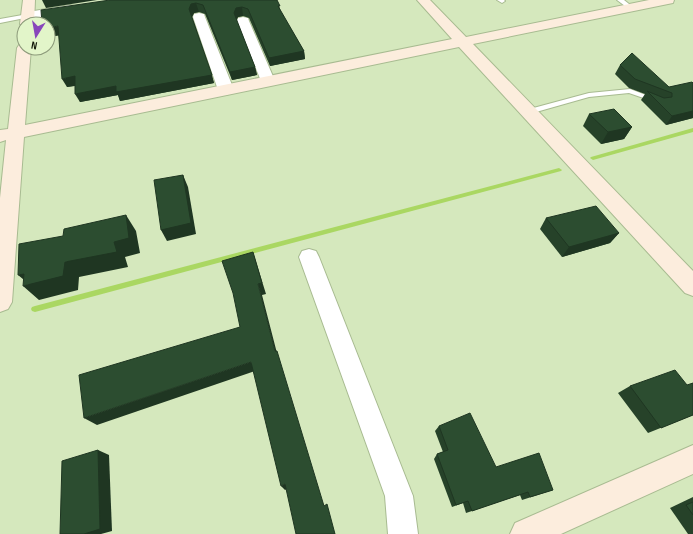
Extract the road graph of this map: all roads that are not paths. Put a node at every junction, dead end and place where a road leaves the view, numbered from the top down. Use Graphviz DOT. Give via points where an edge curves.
graph roads {
  1 [pos="29,0"];
  2 [pos="424,0"];
  3 [pos="668,0"];
  4 [pos="625,4"];
  5 [pos="80,8"];
  6 [pos="27,16"];
  7 [pos="45,16"];
  8 [pos="199,17"];
  9 [pos="16,20"];
  10 [pos="0,21"];
  11 [pos="243,21"];
  12 [pos="463,42"];
  13 [pos="23,56"];
  14 [pos="268,81"];
  15 [pos="226,90"];
  16 [pos="661,103"];
  17 [pos="529,112"];
  18 [pos="8,135"];
  19 [pos="309,257"];
  20 [pos="693,286"];
  21 [pos="0,302"];
  22 [pos="693,459"];
  23 [pos="403,534"];
  24 [pos="526,534"];
  1 -- 6 [label="street"];
  2 -- 12 [label="street"];
  3 -- 4 [label="street"];
  4 -- 12 [label="street"];
  5 -- 7 [label="street"];
  8 -- 15 [label="street"];
  9 -- 10 [label="lane"];
  11 -- 14 [label="street"];
  12 -- 14 [label="street"];
  12 -- 17 [label="street"];
  13 -- 18 [label="street"];
  14 -- 15 [label="street"];
  15 -- 18 [label="street"];
  16 -- 17 [label="lane" via="630,91 589,95"];
  17 -- 20 [label="street"];
  18 -- 21 [label="street"];
  19 -- 23 [label="street" via="399,496"];
  22 -- 24 [label="street"];
}
